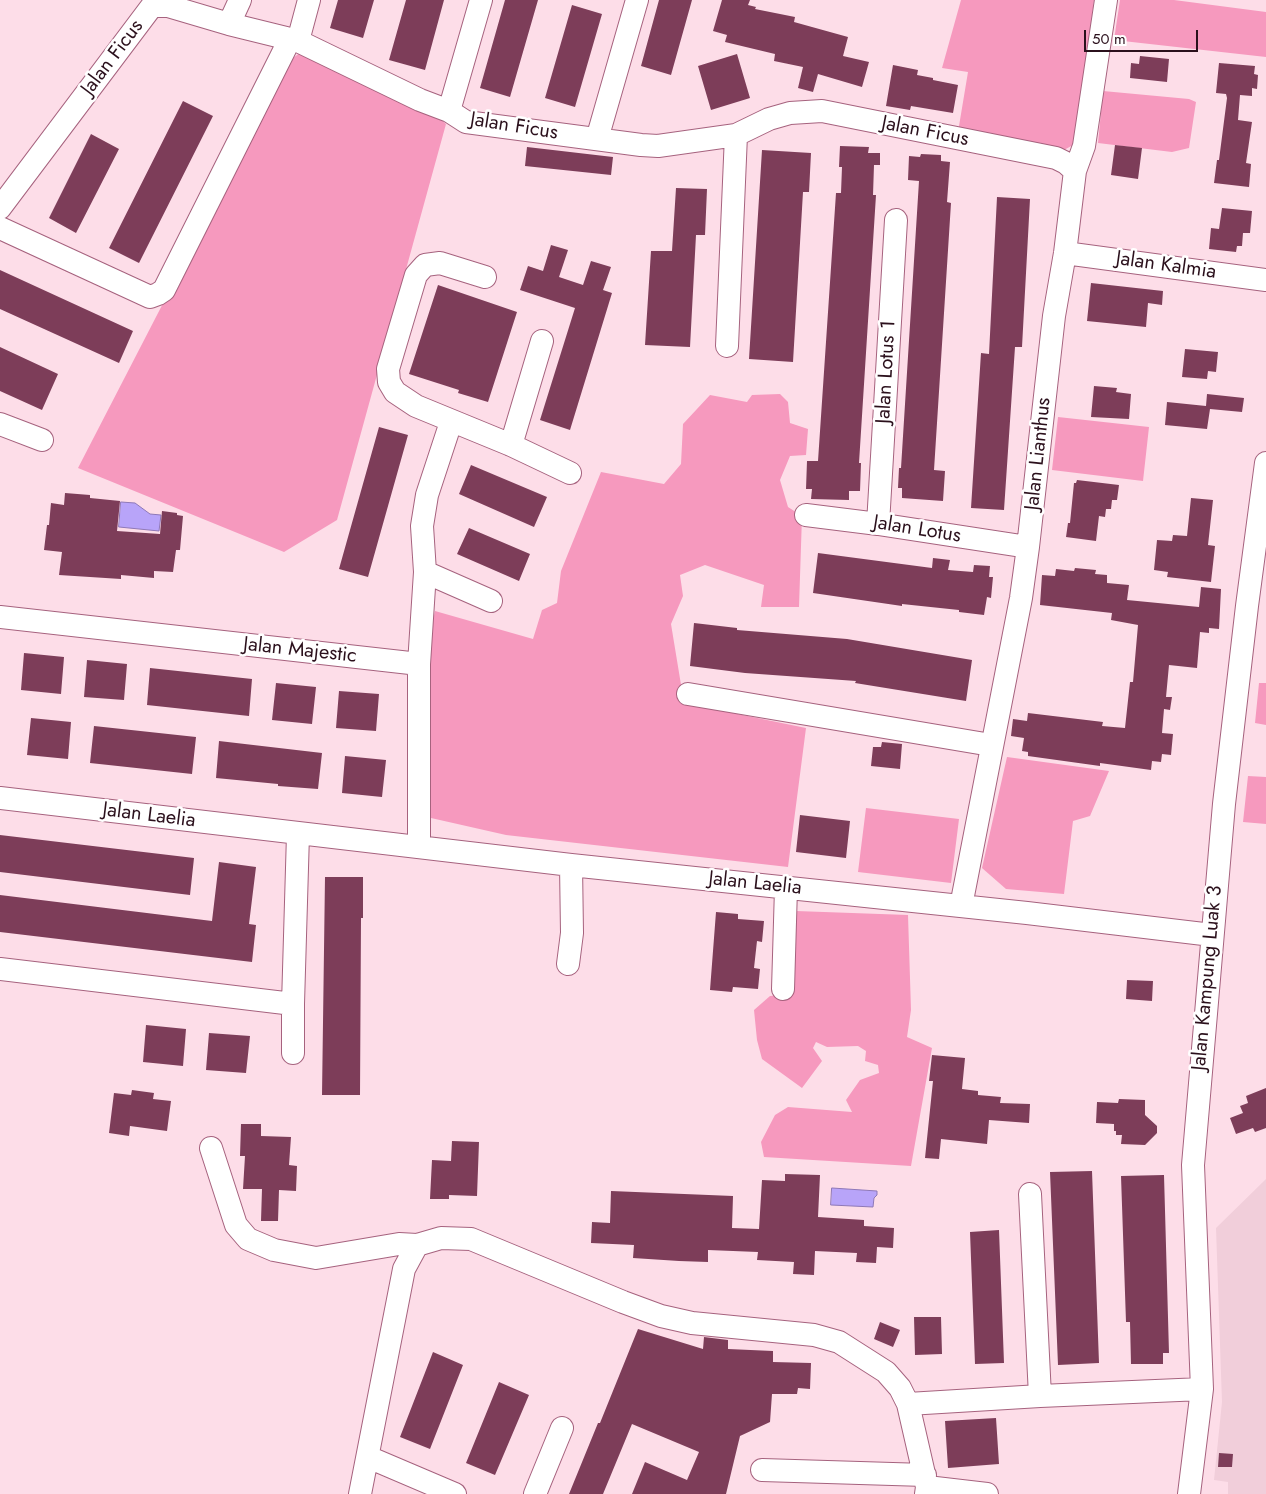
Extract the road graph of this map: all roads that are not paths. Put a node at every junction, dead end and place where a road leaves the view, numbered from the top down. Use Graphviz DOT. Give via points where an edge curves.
graph roads {
  1 [pos="240,0"];
  2 [pos="309,0"];
  3 [pos="480,0"];
  4 [pos="637,0"];
  5 [pos="1106,0"];
  6 [pos="229,24"];
  7 [pos="294,40"];
  8 [pos="449,111"];
  9 [pos="736,135"];
  10 [pos="597,139"];
  11 [pos="1075,171"];
  12 [pos="0,208"];
  13 [pos="896,220"];
  14 [pos="0,228"];
  15 [pos="1065,253"];
  16 [pos="485,277"];
  17 [pos="1266,280"];
  18 [pos="542,341"];
  19 [pos="727,346"];
  20 [pos="451,422"];
  21 [pos="0,424"];
  22 [pos="42,440"];
  23 [pos="511,445"];
  24 [pos="1266,463"];
  25 [pos="570,472"];
  26 [pos="806,514"];
  27 [pos="878,524"];
  28 [pos="1028,547"];
  29 [pos="424,572"];
  30 [pos="491,602"];
  31 [pos="0,617"];
  32 [pos="419,664"];
  33 [pos="688,694"];
  34 [pos="991,745"];
  35 [pos="0,798"];
  36 [pos="298,834"];
  37 [pos="419,846"];
  38 [pos="571,864"];
  39 [pos="786,888"];
  40 [pos="961,906"];
  41 [pos="1212,935"];
  42 [pos="568,964"];
  43 [pos="0,969"];
  44 [pos="783,989"];
  45 [pos="293,1004"];
  46 [pos="293,1053"];
  47 [pos="211,1148"];
  48 [pos="1030,1194"];
  49 [pos="416,1245"];
  50 [pos="1202,1390"];
  51 [pos="1040,1396"];
  52 [pos="908,1404"];
  53 [pos="562,1428"];
  54 [pos="368,1457"];
  55 [pos="762,1470"];
  56 [pos="926,1485"];
  57 [pos="360,1494"];
  58 [pos="455,1494"];
  59 [pos="535,1494"];
  60 [pos="987,1494"];
  61 [pos="1189,1494"];
  1 -- 6 [label="street"];
  2 -- 7 [label="street"];
  3 -- 8 [label="street"];
  4 -- 10 [label="street"];
  5 -- 11 [label="street, Jalan Lianthus" via="1084,146"];
  6 -- 7 [label="street, Jalan Ficus"];
  6 -- 12 [label="street, Jalan Ficus" via="168,6 152,6"];
  7 -- 8 [label="street, Jalan Ficus"];
  7 -- 14 [label="street" via="164,290 158,294 150,296"];
  8 -- 10 [label="street, Jalan Ficus" via="466,122"];
  9 -- 10 [label="street, Jalan Ficus" via="658,146"];
  9 -- 11 [label="street, Jalan Ficus" via="768,119 790,113 822,111 1056,158"];
  9 -- 19 [label="street"];
  11 -- 15 [label="street, Jalan Lianthus"];
  13 -- 27 [label="street, Jalan Lotus 1"];
  15 -- 17 [label="street, Jalan Kalmia"];
  15 -- 28 [label="street, Jalan Lianthus" via="1054,316"];
  16 -- 20 [label="street" via="440,263 425,265 416,275 388,369 389,382 395,392"];
  18 -- 23 [label="street"];
  20 -- 23 [label="street"];
  20 -- 29 [label="street" via="427,495 422,526"];
  21 -- 22 [label="street"];
  23 -- 25 [label="street"];
  24 -- 41 [label="street, Jalan Kampung Luak 3" via="1237,687"];
  26 -- 27 [label="street, Jalan Lotus"];
  27 -- 28 [label="street, Jalan Lotus"];
  28 -- 34 [label="street, Jalan Lianthus"];
  29 -- 30 [label="street"];
  29 -- 32 [label="street"];
  31 -- 32 [label="street, Jalan Majestic"];
  32 -- 37 [label="street"];
  33 -- 34 [label="street"];
  34 -- 40 [label="street, Jalan Lianthus"];
  35 -- 36 [label="street, Jalan Laelia"];
  36 -- 37 [label="street, Jalan Laelia"];
  36 -- 45 [label="street"];
  37 -- 38 [label="street, Jalan Laelia"];
  38 -- 39 [label="street, Jalan Laelia"];
  38 -- 42 [label="street" via="572,932"];
  39 -- 40 [label="street, Jalan Laelia"];
  39 -- 44 [label="street"];
  40 -- 41 [label="street, Jalan Laelia"];
  41 -- 50 [label="street, Jalan Kampung Luak 3" via="1193,1165"];
  43 -- 45 [label="street"];
  45 -- 46 [label="street"];
  47 -- 49 [label="street" via="236,1225 248,1239 274,1250 316,1258 398,1244"];
  48 -- 51 [label="street"];
  49 -- 52 [label="street" via="442,1238 470,1239 661,1316 692,1324 814,1335 839,1342 886,1372"];
  49 -- 54 [label="street" via="404,1269"];
  50 -- 51 [label="street"];
  50 -- 61 [label="street, Jalan Kampung Luak 3"];
  51 -- 52 [label="street"];
  52 -- 56 [label="street"];
  53 -- 59 [label="street"];
  54 -- 57 [label="street"];
  54 -- 58 [label="street"];
  55 -- 56 [label="street"];
  56 -- 60 [label="street"];
}
